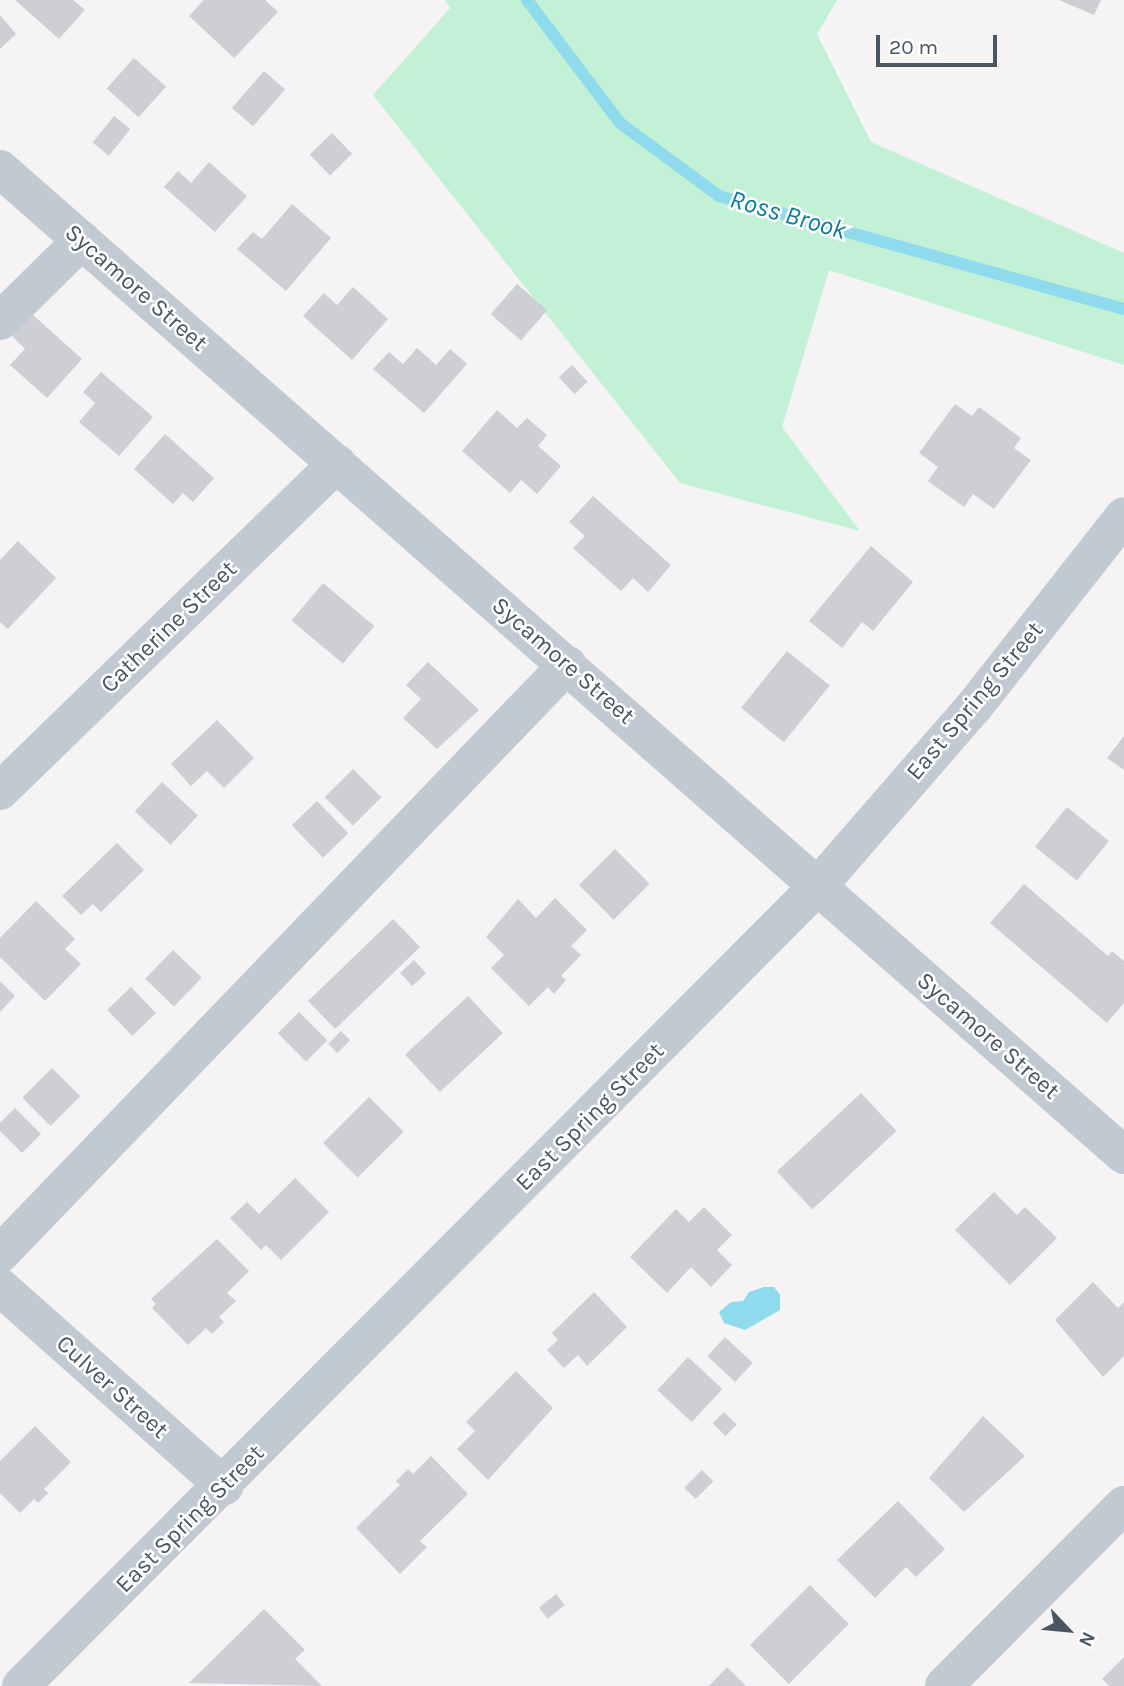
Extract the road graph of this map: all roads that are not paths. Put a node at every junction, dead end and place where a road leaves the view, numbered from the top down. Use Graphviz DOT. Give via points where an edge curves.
graph roads {
  1 [pos="0,169"];
  2 [pos="82,240"];
  3 [pos="0,321"];
  4 [pos="337,463"];
  5 [pos="1124,516"];
  6 [pos="567,665"];
  7 [pos="0,791"];
  8 [pos="818,886"];
  9 [pos="1124,1155"];
  10 [pos="0,1254"];
  11 [pos="0,1287"];
  12 [pos="224,1486"];
  13 [pos="1124,1506"];
  14 [pos="21,1686"];
  15 [pos="944,1686"];
  1 -- 2 [label="street, Sycamore Street"];
  2 -- 3 [label="street"];
  2 -- 4 [label="street, Sycamore Street"];
  4 -- 6 [label="street, Sycamore Street"];
  4 -- 7 [label="street, Catherine Street"];
  5 -- 8 [label="street, East Spring Street" via="973,708"];
  6 -- 8 [label="street, Sycamore Street"];
  6 -- 10 [label="street"];
  8 -- 9 [label="street, Sycamore Street"];
  8 -- 12 [label="street, East Spring Street"];
  11 -- 12 [label="street, Culver Street"];
  12 -- 14 [label="street, East Spring Street"];
  13 -- 15 [label="street"];
}
